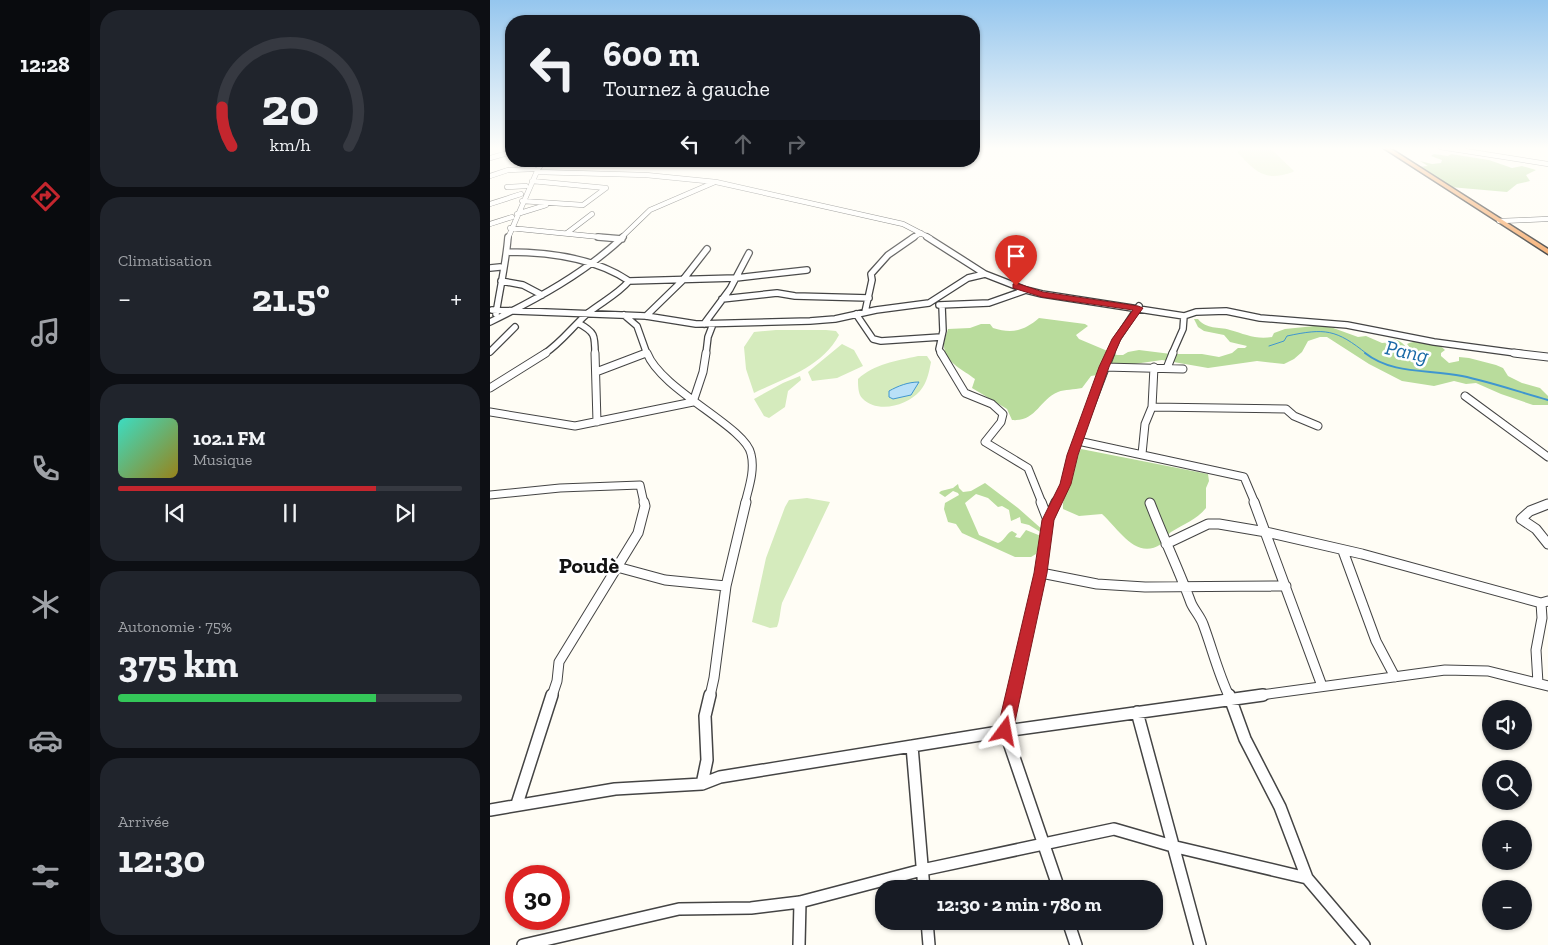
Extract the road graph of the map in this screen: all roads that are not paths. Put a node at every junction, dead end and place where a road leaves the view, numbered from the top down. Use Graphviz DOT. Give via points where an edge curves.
graph roads {
  1 [pos="523,191"];
  2 [pos="527,191"];
  3 [pos="602,191"];
  4 [pos="695,191"];
  5 [pos="757,191"];
  6 [pos="1453,191"];
  7 [pos="521,194"];
  8 [pos="522,201"];
  9 [pos="491,203"];
  10 [pos="550,203"];
  11 [pos="592,214"];
  12 [pos="514,215"];
  13 [pos="1538,219"];
  14 [pos="1548,219"];
  15 [pos="1499,221"];
  16 [pos="490,224"];
  17 [pos="1548,224"];
  18 [pos="510,228"];
  19 [pos="567,233"];
  20 [pos="921,233"];
  21 [pos="622,238"];
  22 [pos="707,249"];
  23 [pos="507,252"];
  24 [pos="1548,252"];
  25 [pos="749,253"];
  26 [pos="590,264"];
  27 [pos="500,267"];
  28 [pos="490,268"];
  29 [pos="807,270"];
  30 [pos="985,274"];
  31 [pos="736,278"];
  32 [pos="501,281"];
  33 [pos="682,281"];
  34 [pos="629,282"];
  35 [pos="1026,290"];
  36 [pos="542,295"];
  37 [pos="869,298"];
  38 [pos="722,299"];
  39 [pos="930,303"];
  40 [pos="942,306"];
  41 [pos="1139,307"];
  42 [pos="492,310"];
  43 [pos="515,310"];
  44 [pos="865,312"];
  45 [pos="587,314"];
  46 [pos="856,314"];
  47 [pos="624,315"];
  48 [pos="646,316"];
  49 [pos="1184,316"];
  50 [pos="490,322"];
  51 [pos="578,322"];
  52 [pos="704,324"];
  53 [pos="713,324"];
  54 [pos="515,328"];
  55 [pos="941,337"];
  56 [pos="490,352"];
  57 [pos="646,353"];
  58 [pos="1548,358"];
  59 [pos="1104,367"];
  60 [pos="1154,367"];
  61 [pos="1167,368"];
  62 [pos="1183,369"];
  63 [pos="596,372"];
  64 [pos="490,388"];
  65 [pos="1465,396"];
  66 [pos="693,402"];
  67 [pos="1152,407"];
  68 [pos="490,412"];
  69 [pos="597,422"];
  70 [pos="1318,426"];
  71 [pos="1078,442"];
  72 [pos="1142,454"];
  73 [pos="1548,457"];
  74 [pos="490,495"];
  75 [pos="1150,503"];
  76 [pos="1548,504"];
  77 [pos="1048,520"];
  78 [pos="1266,532"];
  79 [pos="1166,544"];
  80 [pos="1548,544"];
  81 [pos="1344,551"];
  82 [pos="617,567"];
  83 [pos="1041,573"];
  84 [pos="726,586"];
  85 [pos="1186,586"];
  86 [pos="1286,586"];
  87 [pos="1545,602"];
  88 [pos="1396,677"];
  89 [pos="1543,685"];
  90 [pos="1322,686"];
  91 [pos="1231,700"];
  92 [pos="1137,712"];
  93 [pos="1005,731"];
  94 [pos="912,746"];
  95 [pos="702,784"];
  96 [pos="518,804"];
  97 [pos="490,810"];
  98 [pos="1045,844"];
  99 [pos="1176,847"];
  100 [pos="922,870"];
  101 [pos="1307,878"];
  102 [pos="923,880"];
  103 [pos="1055,880"];
  104 [pos="800,902"];
  105 [pos="928,930"];
  106 [pos="1071,930"];
  107 [pos="544,942"];
  108 [pos="523,945"];
  109 [pos="800,945"];
  110 [pos="929,945"];
  111 [pos="1076,945"];
  112 [pos="1200,945"];
  113 [pos="1364,945"];
  1 -- 7 [label="street"];
  2 -- 8 [label="street"];
  3 -- 10 [label="street" via="583,204"];
  4 -- 21 [label="street" via="650,210"];
  5 -- 20 [label="street" via="903,224"];
  6 -- 15 [label="highway"];
  7 -- 9 [label="street"];
  7 -- 12 [label="street"];
  8 -- 10 [label="street"];
  8 -- 12 [label="street"];
  10 -- 12 [label="street"];
  11 -- 19 [label="street"];
  12 -- 16 [label="street"];
  12 -- 18 [label="street"];
  12 -- 27 [label="street" via="504,235"];
  13 -- 14 [label="street"];
  13 -- 15 [label="street"];
  13 -- 17 [label="street"];
  15 -- 24 [label="highway"];
  18 -- 19 [label="street"];
  18 -- 23 [label="street"];
  19 -- 21 [label="street"];
  20 -- 30 [label="street"];
  20 -- 37 [label="street" via="888,255 871,274"];
  21 -- 26 [label="street"];
  22 -- 33 [label="street"];
  23 -- 26 [label="street"];
  23 -- 32 [label="street"];
  25 -- 31 [label="street"];
  26 -- 34 [label="street" via="611,270"];
  26 -- 36 [label="street"];
  27 -- 28 [label="street"];
  27 -- 42 [label="street"];
  29 -- 31 [label="street"];
  30 -- 35 [label="street"];
  30 -- 39 [label="street" via="968,278"];
  31 -- 33 [label="street"];
  31 -- 38 [label="street"];
  32 -- 36 [label="street" via="523,285"];
  32 -- 42 [label="street"];
  33 -- 34 [label="street"];
  33 -- 48 [label="street"];
  34 -- 45 [label="street"];
  35 -- 40 [label="street" via="989,303"];
  35 -- 41 [label="street"];
  36 -- 43 [label="street"];
  37 -- 38 [label="street" via="777,293"];
  37 -- 44 [label="street"];
  38 -- 52 [label="street"];
  39 -- 40 [label="street"];
  39 -- 44 [label="street"];
  40 -- 55 [label="street"];
  41 -- 49 [label="street"];
  41 -- 59 [label="street" via="1117,339"];
  42 -- 43 [label="street"];
  42 -- 50 [label="street"];
  43 -- 45 [label="street"];
  43 -- 50 [label="street"];
  44 -- 46 [label="street"];
  45 -- 47 [label="street"];
  45 -- 51 [label="street"];
  46 -- 53 [label="street" via="810,321"];
  46 -- 55 [label="street" via="872,339"];
  47 -- 48 [label="street"];
  47 -- 57 [label="street" via="637,326"];
  48 -- 52 [label="street"];
  49 -- 58 [label="street" via="1196,312 1226,311 1260,318 1347,325 1434,342"];
  49 -- 61 [label="street" via="1182,335"];
  51 -- 63 [label="street" via="591,330 595,339"];
  51 -- 64 [label="street" via="552,349"];
  52 -- 53 [label="street"];
  53 -- 66 [label="street"];
  54 -- 56 [label="street"];
  55 -- 77 [label="street" via="939,349 965,393 992,404 1003,414 1000,424 985,442 1028,468"];
  57 -- 63 [label="street"];
  57 -- 66 [label="street" via="661,373"];
  59 -- 60 [label="street"];
  59 -- 71 [label="street"];
  60 -- 61 [label="street"];
  60 -- 67 [label="street"];
  61 -- 62 [label="street"];
  63 -- 69 [label="street"];
  65 -- 73 [label="street"];
  66 -- 69 [label="street"];
  66 -- 84 [label="street" via="739,436 751,451 750,483"];
  67 -- 70 [label="street" via="1286,408 1294,416"];
  67 -- 72 [label="street" via="1145,424"];
  68 -- 69 [label="street" via="575,426"];
  71 -- 72 [label="street"];
  71 -- 77 [label="street" via="1065,484"];
  72 -- 78 [label="street" via="1244,477"];
  74 -- 82 [label="street" via="640,485 645,506 638,533"];
  75 -- 79 [label="street"];
  76 -- 80 [label="street" via="1530,511 1521,519 1536,529"];
  77 -- 83 [label="street"];
  78 -- 79 [label="street" via="1208,524"];
  78 -- 81 [label="street"];
  78 -- 86 [label="street"];
  79 -- 85 [label="street"];
  81 -- 87 [label="street"];
  81 -- 88 [label="street" via="1376,641"];
  82 -- 84 [label="street" via="665,580"];
  82 -- 96 [label="street" via="559,662 557,681"];
  83 -- 85 [label="street" via="1098,584"];
  83 -- 93 [label="street"];
  84 -- 95 [label="street" via="714,678 705,716 707,760"];
  85 -- 86 [label="street"];
  85 -- 91 [label="street"];
  86 -- 90 [label="street"];
  87 -- 89 [label="street" via="1536,639 1536,660"];
  88 -- 89 [label="street" via="1445,670 1488,672"];
  88 -- 90 [label="street"];
  90 -- 91 [label="street"];
  91 -- 92 [label="street"];
  91 -- 101 [label="street" via="1245,739 1280,807"];
  92 -- 93 [label="street"];
  92 -- 99 [label="street"];
  93 -- 94 [label="street"];
  93 -- 98 [label="street"];
  94 -- 95 [label="street" via="720,777"];
  94 -- 100 [label="street"];
  95 -- 96 [label="street" via="615,789"];
  96 -- 97 [label="street"];
  98 -- 99 [label="street" via="1114,829"];
  98 -- 100 [label="street"];
  98 -- 103 [label="street"];
  99 -- 101 [label="street"];
  99 -- 112 [label="street"];
  100 -- 102 [label="street"];
  100 -- 104 [label="street"];
  101 -- 113 [label="street"];
  104 -- 107 [label="street" via="752,908 679,909"];
  104 -- 109 [label="street"];
  105 -- 110 [label="street"];
  106 -- 111 [label="street"];
  107 -- 108 [label="street"];
}
